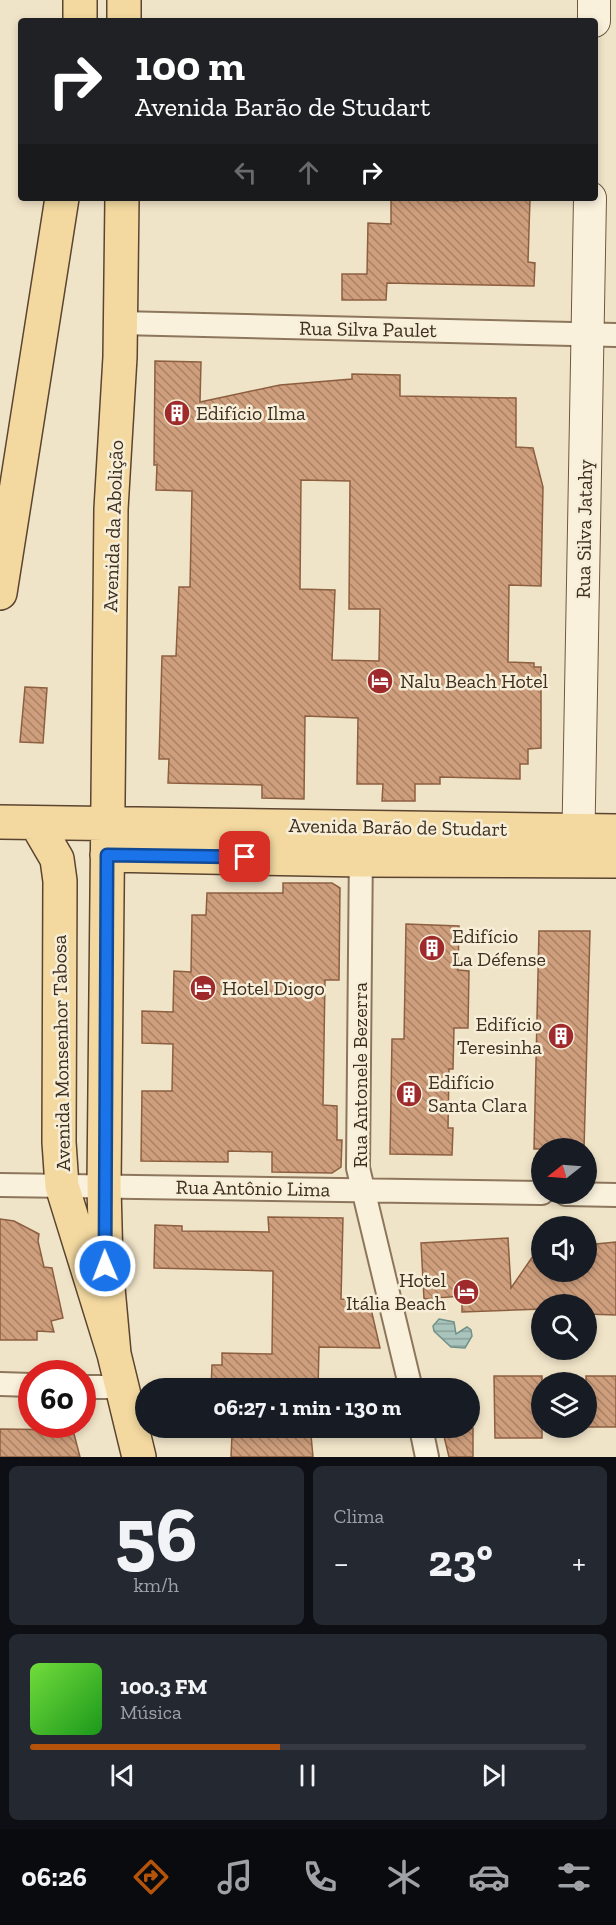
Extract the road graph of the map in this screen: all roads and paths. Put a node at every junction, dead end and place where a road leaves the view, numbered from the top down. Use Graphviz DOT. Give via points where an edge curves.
graph roads {
  1 [pos="80,0"];
  2 [pos="124,0"];
  3 [pos="594,0"];
  4 [pos="80,18"];
  5 [pos="124,18"];
  6 [pos="594,18"];
  7 [pos="62,201"];
  8 [pos="122,201"];
  9 [pos="590,201"];
  10 [pos="120,324"];
  11 [pos="602,335"];
  12 [pos="0,593"];
  13 [pos="0,822"];
  14 [pos="36,823"];
  15 [pos="361,826"];
  16 [pos="616,831"];
  17 [pos="107,840"];
  18 [pos="578,846"];
  19 [pos="361,860"];
  20 [pos="616,861"];
  21 [pos="0,1185"];
  22 [pos="62,1186"];
  23 [pos="104,1186"];
  24 [pos="364,1189"];
  25 [pos="531,1193"];
  26 [pos="597,1195"];
  27 [pos="616,1195"];
  28 [pos="114,1354"];
  29 [pos="408,1378"];
  30 [pos="0,1384"];
  31 [pos="18,1385"];
  32 [pos="96,1387"];
  33 [pos="123,1387"];
  34 [pos="423,1438"];
  35 [pos="139,1457"];
  36 [pos="427,1457"];
  1 -- 4 [label="main road"];
  2 -- 5 [label="main road"];
  3 -- 6 [label="street"];
  7 -- 12 [label="main road"];
  8 -- 10 [label="main road, Avenida da Abolição"];
  9 -- 11 [label="street, Rua Silva Jatahy"];
  10 -- 11 [label="street, Rua Silva Paulet"];
  10 -- 17 [label="main road, Avenida da Abolição" via="111,509"];
  11 -- 18 [label="street, Rua Silva Jatahy"];
  13 -- 14 [label="main road, Avenida Barão de Studart"];
  14 -- 17 [label="main road, Avenida Barão de Studart"];
  14 -- 22 [label="main road, Avenida Monsenhor Tabosa" via="57,859 60,881"];
  15 -- 17 [label="main road, Avenida Barão de Studart"];
  15 -- 18 [label="main road, Avenida Barão de Studart"];
  15 -- 19 [label="street, Rua Antonele Bezerra"];
  16 -- 18 [label="main road, Avenida Barão de Studart"];
  17 -- 19 [label="main road, Avenida Barão de Studart"];
  17 -- 23 [label="main road, Avenida Monsenhor Tabosa"];
  18 -- 19 [label="main road, Avenida Barão de Studart"];
  18 -- 20 [label="main road, Avenida Barão de Studart"];
  19 -- 24 [label="street, Rua Antonele Bezerra" via="357,1161"];
  21 -- 22 [label="street, Rua Antônio Lima"];
  22 -- 23 [label="street, Rua Antônio Lima"];
  22 -- 28 [label="main road, Avenida Monsenhor Tabosa"];
  23 -- 24 [label="street, Rua Antônio Lima"];
  23 -- 28 [label="main road, Avenida Monsenhor Tabosa" via="105,1266"];
  24 -- 25 [label="street, Rua Antônio Lima"];
  24 -- 29 [label="street, Rua Antonele Bezerra"];
  26 -- 27 [label="street"];
  28 -- 33 [label="main road, Avenida Monsenhor Tabosa"];
  30 -- 31 [label="street"];
  32 -- 33 [label="street"];
  33 -- 35 [label="main road, Avenida Monsenhor Tabosa"];
  34 -- 36 [label="street"];
}
